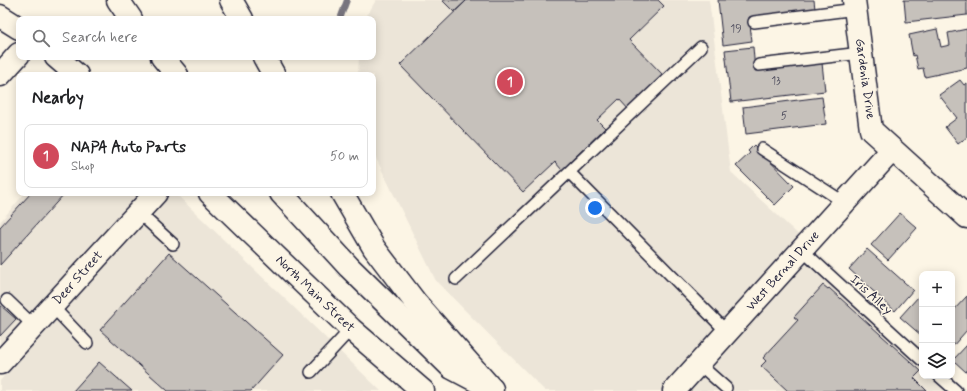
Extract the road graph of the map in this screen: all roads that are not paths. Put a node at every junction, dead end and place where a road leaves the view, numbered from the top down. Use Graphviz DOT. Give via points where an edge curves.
graph roads {
  1 [pos="118,0"];
  2 [pos="231,0"];
  3 [pos="0,5"];
  4 [pos="855,5"];
  5 [pos="0,16"];
  6 [pos="129,16"];
  7 [pos="240,16"];
  8 [pos="16,20"];
  9 [pos="754,22"];
  10 [pos="16,26"];
  11 [pos="701,47"];
  12 [pos="861,53"];
  13 [pos="16,57"];
  14 [pos="60,60"];
  15 [pos="164,60"];
  16 [pos="266,60"];
  17 [pos="759,65"];
  18 [pos="74,72"];
  19 [pos="174,72"];
  20 [pos="272,72"];
  21 [pos="0,75"];
  22 [pos="762,149"];
  23 [pos="892,150"];
  24 [pos="569,172"];
  25 [pos="153,196"];
  26 [pos="213,196"];
  27 [pos="285,196"];
  28 [pos="344,196"];
  29 [pos="845,203"];
  30 [pos="138,212"];
  31 [pos="967,217"];
  32 [pos="173,244"];
  33 [pos="802,250"];
  34 [pos="456,279"];
  35 [pos="7,300"];
  36 [pos="52,306"];
  37 [pos="34,326"];
  38 [pos="351,329"];
  39 [pos="727,332"];
  40 [pos="88,343"];
  41 [pos="919,357"];
  42 [pos="0,363"];
  43 [pos="699,364"];
  44 [pos="311,372"];
  45 [pos="942,379"];
  46 [pos="726,388"];
  47 [pos="493,390"];
  48 [pos="423,391"];
  49 [pos="674,391"];
  50 [pos="956,391"];
  1 -- 6 [label="main road"];
  2 -- 7 [label="main road"];
  3 -- 8 [label="main road"];
  4 -- 9 [label="lane"];
  4 -- 12 [label="main road, Gardenia Drive"];
  5 -- 10 [label="main road"];
  11 -- 24 [label="lane"];
  12 -- 17 [label="lane"];
  12 -- 23 [label="main road, Gardenia Drive" via="872,130"];
  13 -- 21 [label="main road"];
  14 -- 18 [label="main road"];
  15 -- 19 [label="main road"];
  16 -- 20 [label="main road"];
  22 -- 29 [label="lane"];
  23 -- 29 [label="main road, West Bernal Drive"];
  23 -- 31 [label="main road, Gardenia Drive"];
  24 -- 34 [label="lane"];
  24 -- 39 [label="lane"];
  25 -- 30 [label="main road, Deer Street"];
  26 -- 38 [label="main road, North Main Street"];
  27 -- 47 [label="main road" via="349,267 452,368"];
  28 -- 47 [label="main road" via="374,248 416,303"];
  29 -- 33 [label="main road, West Bernal Drive"];
  30 -- 32 [label="lane"];
  30 -- 36 [label="main road, Deer Street"];
  33 -- 39 [label="main road, West Bernal Drive"];
  33 -- 41 [label="lane, Iris Alley"];
  35 -- 37 [label="lane"];
  36 -- 37 [label="main road, Deer Street"];
  36 -- 40 [label="lane"];
  37 -- 42 [label="main road, Deer Street"];
  38 -- 44 [label="lane"];
  38 -- 48 [label="main road, North Main Street"];
  39 -- 43 [label="main road, West Bernal Drive"];
  43 -- 46 [label="lane"];
  43 -- 49 [label="main road, West Bernal Drive"];
  45 -- 50 [label="lane"];
}
